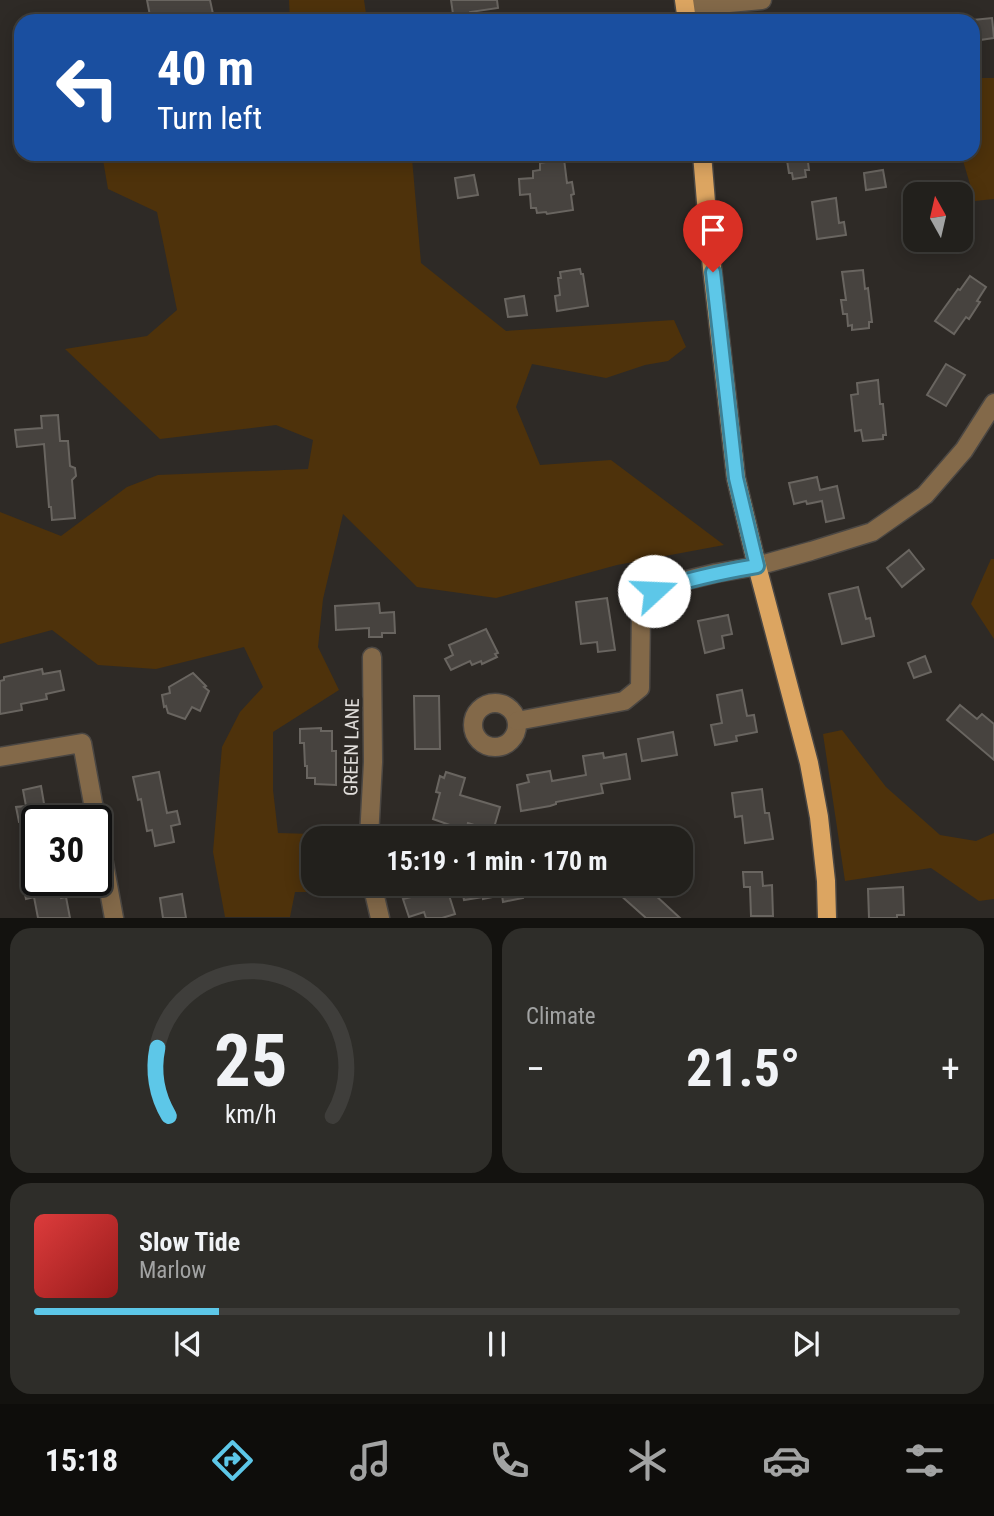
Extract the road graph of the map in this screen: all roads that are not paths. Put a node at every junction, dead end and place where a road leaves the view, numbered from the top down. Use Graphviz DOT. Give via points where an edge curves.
graph roads {
  1 [pos="762,0"];
  2 [pos="686,9"];
  3 [pos="703,161"];
  4 [pos="994,403"];
  5 [pos="757,566"];
  6 [pos="373,657"];
  7 [pos="517,721"];
  8 [pos="0,757"];
  9 [pos="370,826"];
  10 [pos="375,896"];
  11 [pos="114,918"];
  12 [pos="380,918"];
  13 [pos="827,918"];
  1 -- 2 [label="street"];
  3 -- 5 [label="main road" via="736,478"];
  4 -- 5 [label="street" via="964,450 925,495 883,525"];
  5 -- 7 [label="street" via="654,591 642,613 640,688 624,701"];
  5 -- 13 [label="main road" via="809,763 827,881"];
  6 -- 9 [label="street, GREEN LANE"];
  8 -- 11 [label="street" via="82,743"];
  10 -- 12 [label="street"];
}
